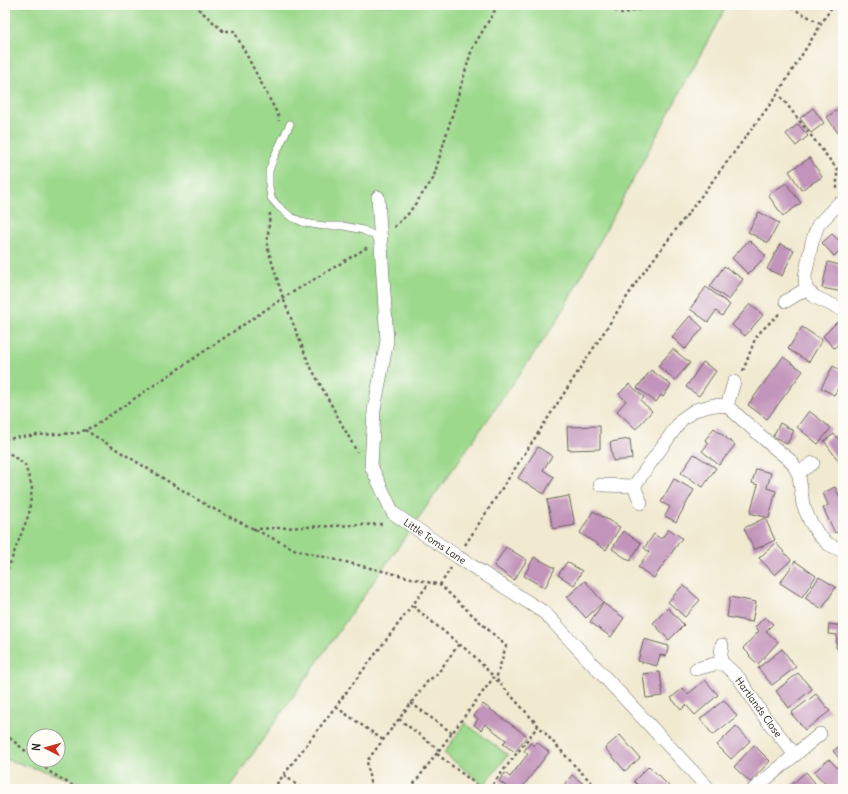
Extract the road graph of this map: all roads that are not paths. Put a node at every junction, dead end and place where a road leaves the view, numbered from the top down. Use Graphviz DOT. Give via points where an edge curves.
graph roads {
  1 [pos="290,124"];
  2 [pos="378,198"];
  3 [pos="838,204"];
  4 [pos="381,239"];
  5 [pos="806,289"];
  6 [pos="786,301"];
  7 [pos="843,310"];
  8 [pos="734,382"];
  9 [pos="727,406"];
  10 [pos="813,463"];
  11 [pos="798,472"];
  12 [pos="600,485"];
  13 [pos="634,486"];
  14 [pos="641,502"];
  15 [pos="843,551"];
  16 [pos="722,645"];
  17 [pos="720,664"];
  18 [pos="696,669"];
  19 [pos="820,734"];
  20 [pos="795,754"];
  21 [pos="709,789"];
  22 [pos="754,789"];
  1 -- 4 [label="lane" via="269,171 271,198 291,217 305,223 344,226 363,230"];
  2 -- 4 [label="street"];
  3 -- 5 [label="street" via="818,225 805,276"];
  4 -- 21 [label="street, Little Toms Lane" via="387,341 374,410 370,466 393,513 545,613"];
  5 -- 6 [label="street"];
  5 -- 7 [label="street" via="815,297"];
  8 -- 9 [label="street"];
  9 -- 11 [label="street" via="792,462"];
  9 -- 13 [label="street" via="714,405 695,410 682,420"];
  10 -- 11 [label="street"];
  11 -- 15 [label="street" via="803,505 810,521 828,544"];
  12 -- 13 [label="street"];
  13 -- 14 [label="street"];
  16 -- 17 [label="street"];
  17 -- 18 [label="street"];
  17 -- 20 [label="street, Hartlands Close" via="724,664 739,678 763,715"];
  19 -- 20 [label="street"];
  20 -- 22 [label="street"];
}
